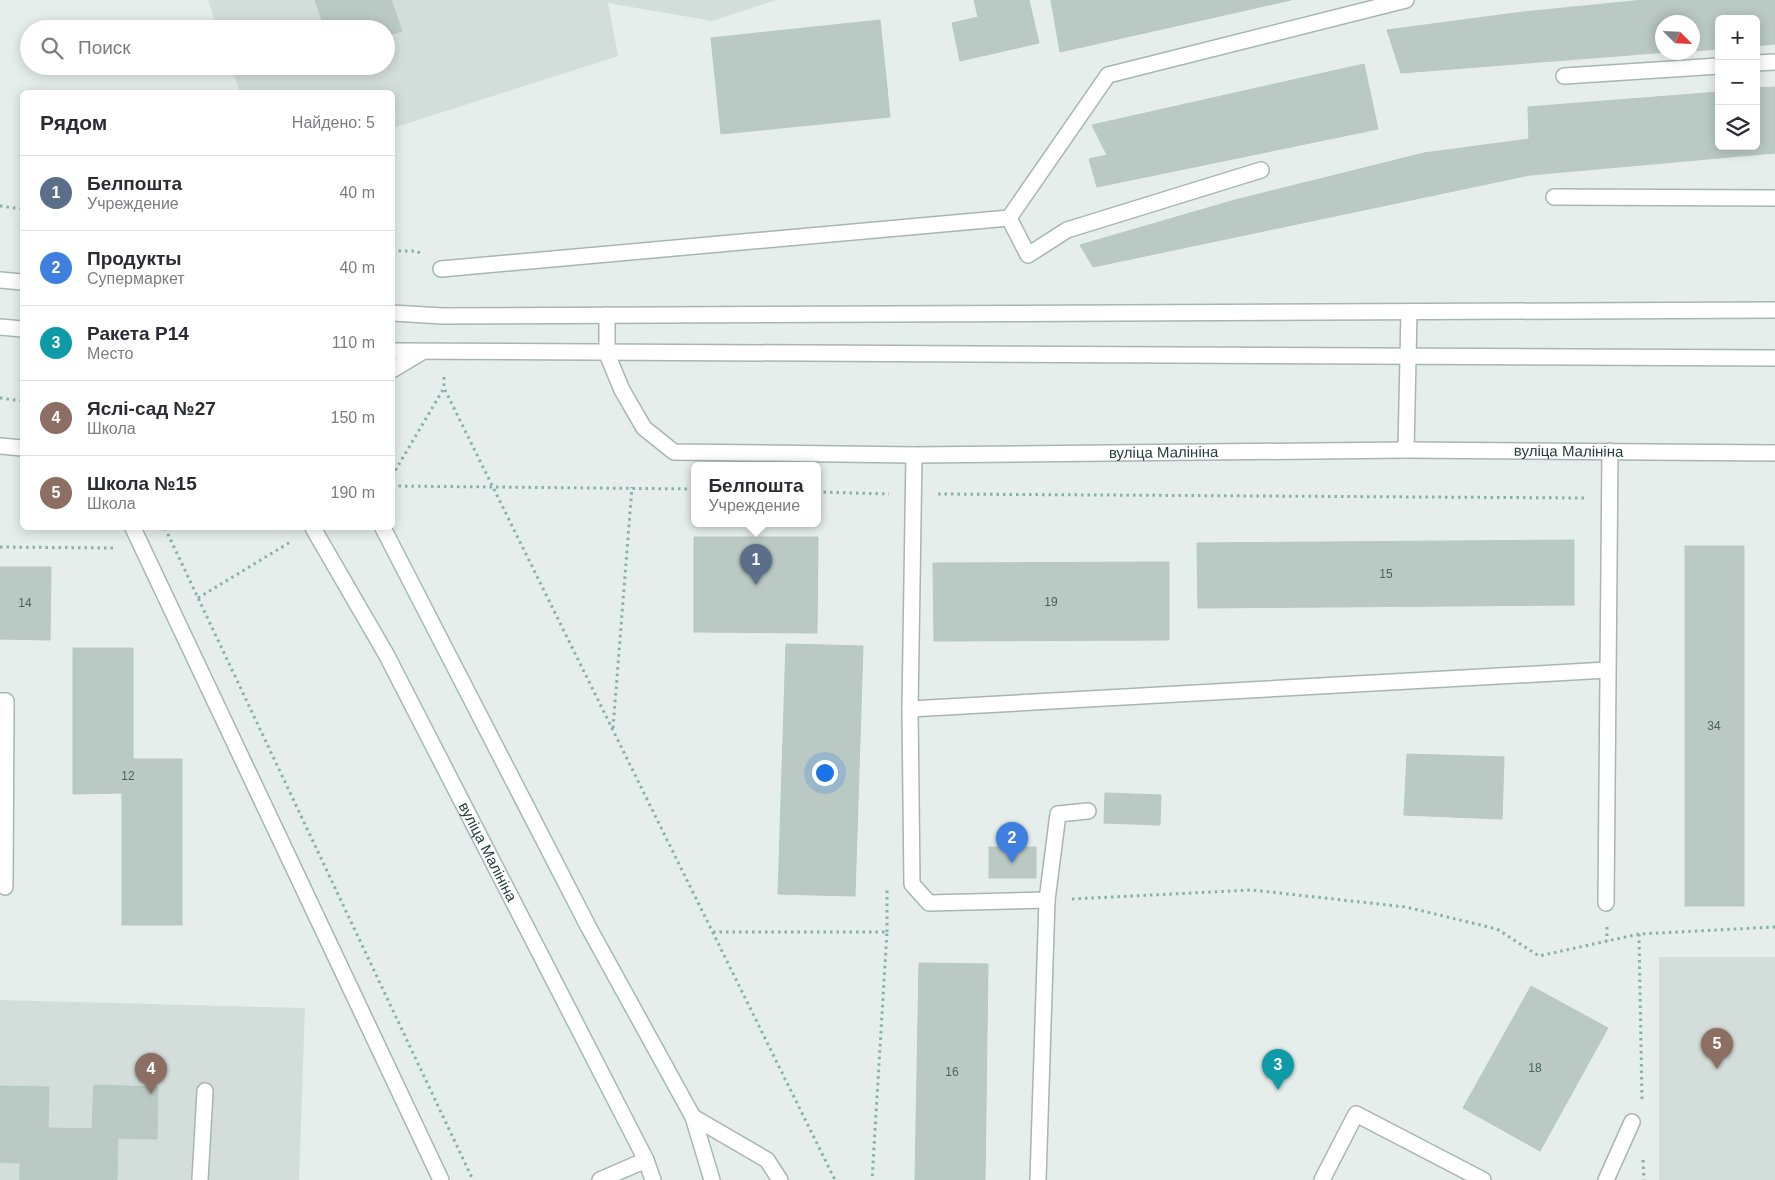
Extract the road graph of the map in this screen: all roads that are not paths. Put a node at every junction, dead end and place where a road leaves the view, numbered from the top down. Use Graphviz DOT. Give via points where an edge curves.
graph roads {
  1 [pos="1406,0"];
  2 [pos="1775,62"];
  3 [pos="1760,63"];
  4 [pos="1715,66"];
  5 [pos="1564,76"];
  6 [pos="1261,170"];
  7 [pos="1554,197"];
  8 [pos="1775,198"];
  9 [pos="1009,218"];
  10 [pos="442,269"];
  11 [pos="0,280"];
  12 [pos="20,282"];
  13 [pos="1775,310"];
  14 [pos="1409,312"];
  15 [pos="395,313"];
  16 [pos="606,315"];
  17 [pos="0,327"];
  18 [pos="20,329"];
  19 [pos="395,351"];
  20 [pos="422,352"];
  21 [pos="607,354"];
  22 [pos="1408,357"];
  23 [pos="1775,358"];
  24 [pos="395,368"];
  25 [pos="0,446"];
  26 [pos="20,448"];
  27 [pos="1406,450"];
  28 [pos="1610,451"];
  29 [pos="1775,454"];
  30 [pos="914,455"];
  31 [pos="134,530"];
  32 [pos="314,530"];
  33 [pos="384,530"];
  34 [pos="1607,670"];
  35 [pos="0,701"];
  36 [pos="910,710"];
  37 [pos="1088,811"];
  38 [pos="5,887"];
  39 [pos="1048,900"];
  40 [pos="1606,903"];
  41 [pos="205,1091"];
  42 [pos="693,1117"];
  43 [pos="1637,1117"];
  44 [pos="646,1160"];
  45 [pos="200,1180"];
  46 [pos="441,1180"];
  47 [pos="600,1180"];
  48 [pos="653,1180"];
  49 [pos="712,1180"];
  50 [pos="780,1180"];
  51 [pos="1038,1180"];
  52 [pos="1322,1180"];
  53 [pos="1482,1180"];
  54 [pos="1606,1180"];
  1 -- 9 [label="street" via="1108,75"];
  2 -- 3 [label="street"];
  4 -- 5 [label="street"];
  6 -- 9 [label="street" via="1067,230 1028,255"];
  7 -- 8 [label="street"];
  9 -- 10 [label="street"];
  11 -- 12 [label="street"];
  13 -- 14 [label="street"];
  14 -- 16 [label="street"];
  14 -- 22 [label="street"];
  15 -- 16 [label="street"];
  16 -- 21 [label="street"];
  17 -- 18 [label="street"];
  19 -- 20 [label="street"];
  20 -- 21 [label="street"];
  20 -- 24 [label="street"];
  21 -- 22 [label="street"];
  21 -- 30 [label="street, вуліца Малініна" via="622,390 644,428 674,452"];
  22 -- 23 [label="street"];
  22 -- 27 [label="street"];
  25 -- 26 [label="street"];
  27 -- 28 [label="street, вуліца Малініна"];
  27 -- 30 [label="street, вуліца Малініна"];
  28 -- 29 [label="street, вуліца Малініна"];
  28 -- 34 [label="street"];
  30 -- 36 [label="street"];
  31 -- 46 [label="street"];
  32 -- 44 [label="street, вуліца Малініна" via="386,654"];
  33 -- 42 [label="street" via="589,928"];
  34 -- 36 [label="street"];
  34 -- 40 [label="street"];
  35 -- 38 [label="street" via="6,701"];
  36 -- 39 [label="street" via="912,884 929,903"];
  37 -- 39 [label="street" via="1058,814"];
  39 -- 51 [label="street"];
  41 -- 45 [label="street"];
  42 -- 49 [label="street"];
  42 -- 50 [label="street" via="767,1160"];
  43 -- 54 [label="street"];
  44 -- 47 [label="street"];
  44 -- 48 [label="street, вуліца Малініна"];
  52 -- 53 [label="street" via="1356,1114"];
}
